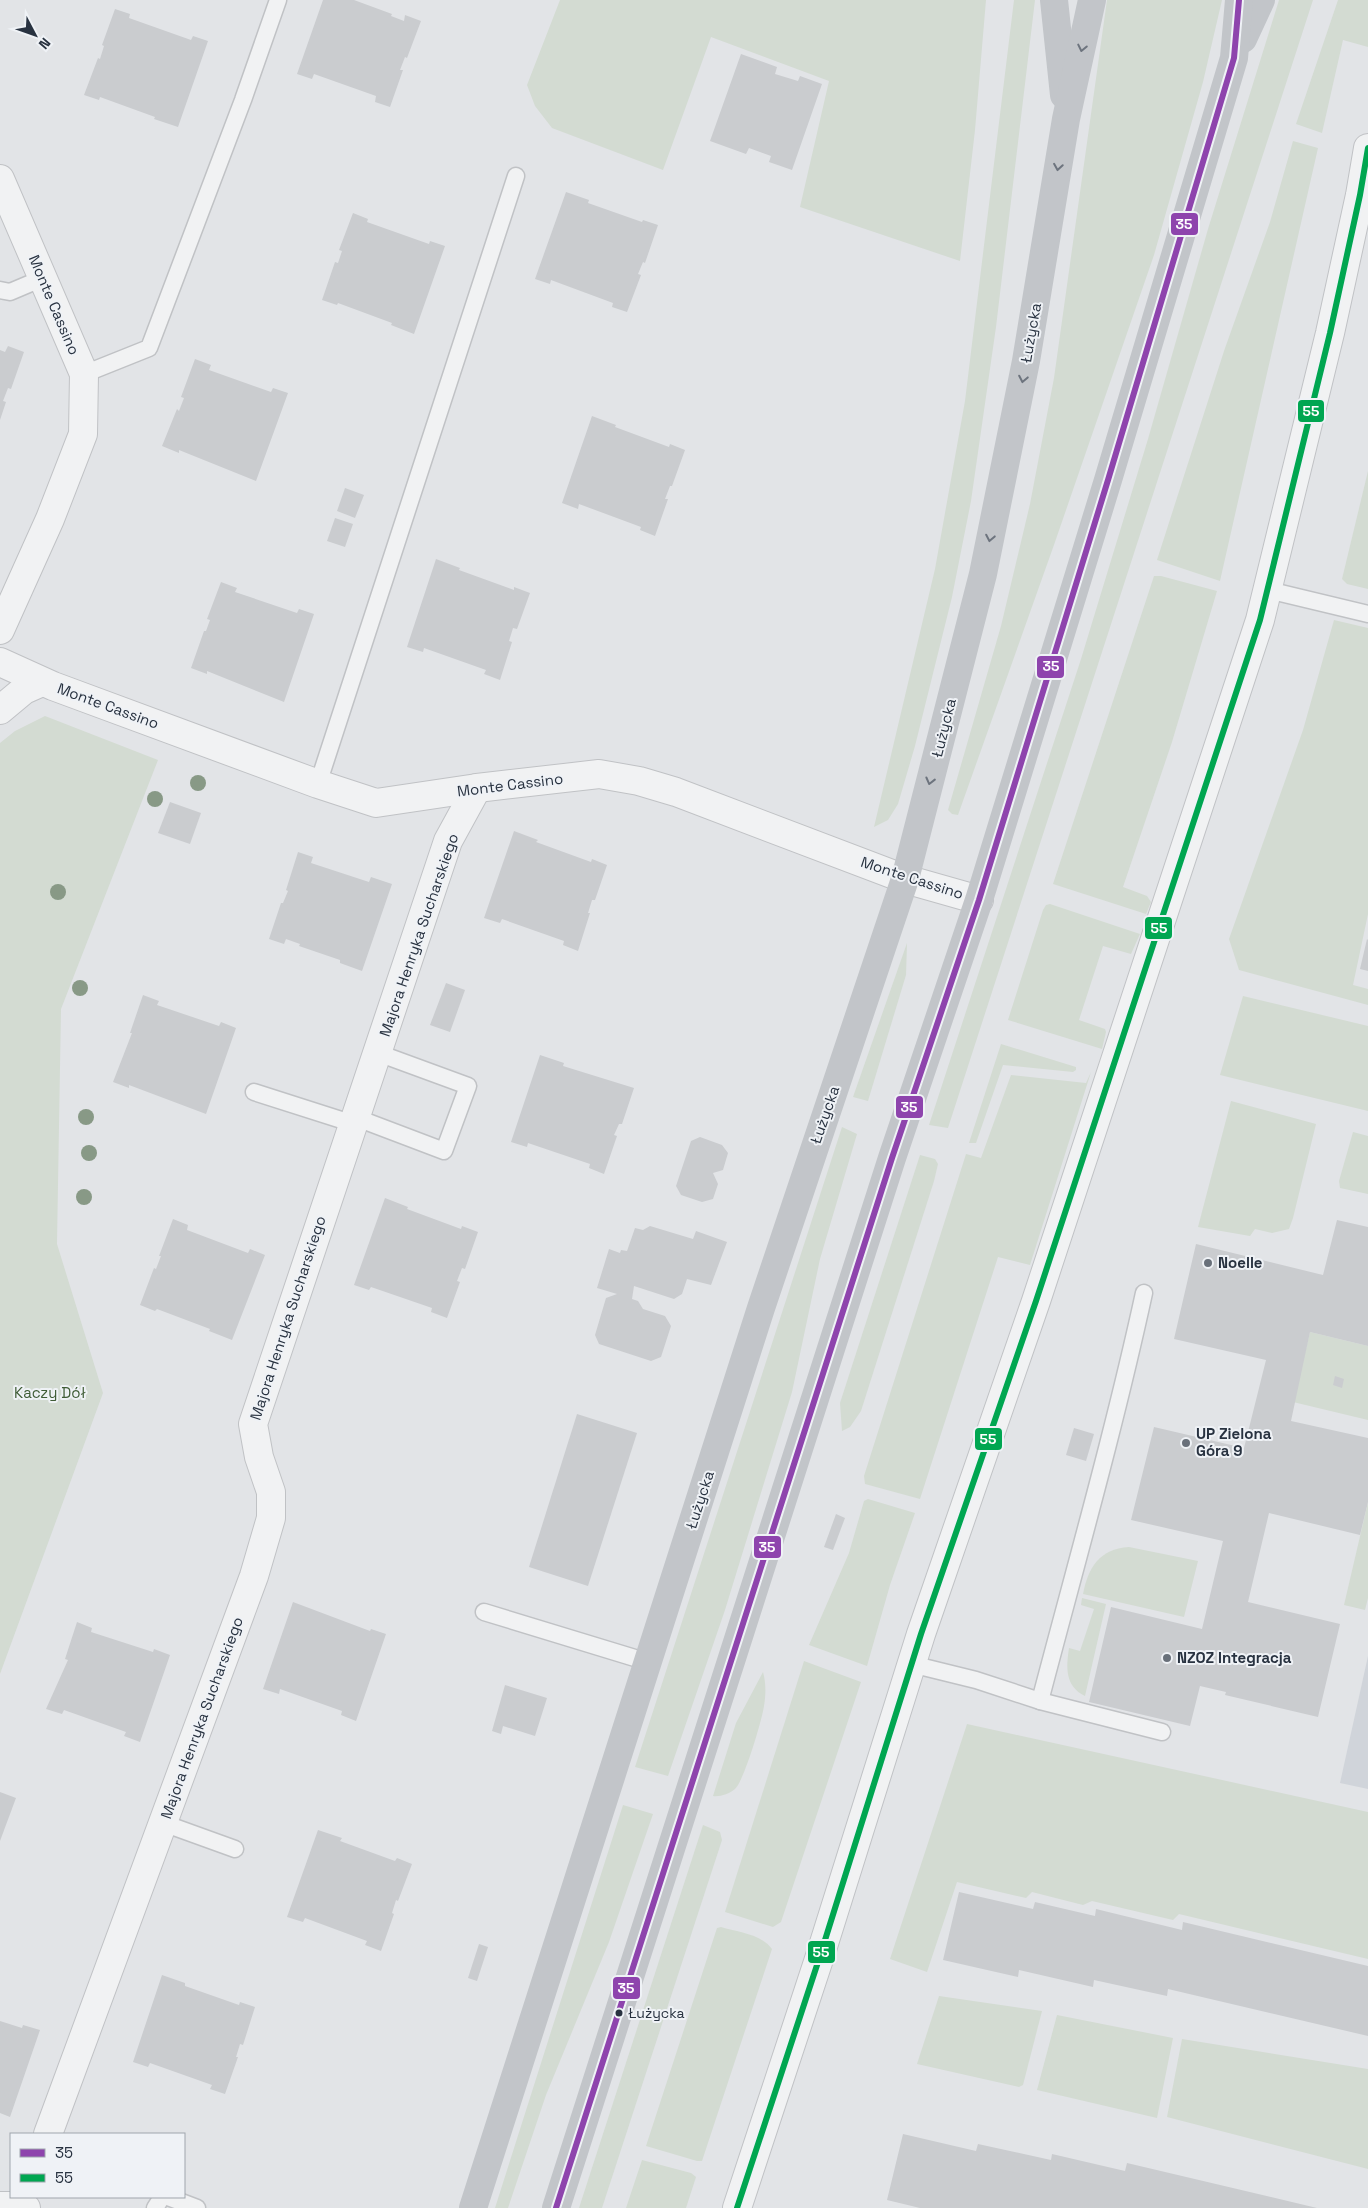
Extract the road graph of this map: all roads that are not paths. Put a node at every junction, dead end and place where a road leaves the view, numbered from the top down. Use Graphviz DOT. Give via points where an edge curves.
graph roads {
  1 [pos="278,0"];
  2 [pos="1054,0"];
  3 [pos="1092,0"];
  4 [pos="1240,0"];
  5 [pos="1261,0"];
  6 [pos="1234,58"];
  7 [pos="1066,119"];
  8 [pos="1368,148"];
  9 [pos="516,176"];
  10 [pos="0,179"];
  11 [pos="43,278"];
  12 [pos="0,290"];
  13 [pos="84,374"];
  14 [pos="1268,590"];
  15 [pos="1368,614"];
  16 [pos="0,630"];
  17 [pos="0,662"];
  18 [pos="42,682"];
  19 [pos="0,710"];
  20 [pos="318,784"];
  21 [pos="477,788"];
  22 [pos="905,879"];
  23 [pos="979,900"];
  24 [pos="378,1053"];
  25 [pos="254,1092"];
  26 [pos="355,1121"];
  27 [pos="1144,1292"];
  28 [pos="484,1612"];
  29 [pos="648,1662"];
  30 [pos="911,1664"];
  31 [pos="1040,1701"];
  32 [pos="1162,1732"];
  33 [pos="163,1823"];
  34 [pos="235,1849"];
  35 [pos="48,2133"];
  36 [pos="171,2198"];
  37 [pos="197,2208"];
  38 [pos="473,2208"];
  39 [pos="556,2208"];
  40 [pos="737,2208"];
  1 -- 13 [label="lane" via="150,348"];
  2 -- 7 [label="main road"];
  3 -- 7 [label="main road, Łużycka, one-way"];
  4 -- 6 [label="main road"];
  5 -- 6 [label="main road"];
  6 -- 23 [label="main road"];
  7 -- 22 [label="main road, Łużycka, one-way" via="1026,361 983,574"];
  8 -- 14 [label="street" via="1332,324"];
  9 -- 20 [label="lane"];
  10 -- 11 [label="street, Monte Cassino"];
  11 -- 12 [label="lane" via="10,292"];
  11 -- 13 [label="street, Monte Cassino"];
  13 -- 16 [label="street, Monte Cassino" via="83,434 50,519"];
  14 -- 15 [label="lane"];
  14 -- 30 [label="street" via="1036,1301"];
  17 -- 18 [label="street, Monte Cassino"];
  18 -- 19 [label="street, Monte Cassino" via="24,690"];
  18 -- 20 [label="street, Monte Cassino"];
  20 -- 21 [label="street, Monte Cassino" via="376,803"];
  21 -- 22 [label="street, Monte Cassino" via="599,774 639,781"];
  21 -- 24 [label="street, Majora Henryka Sucharskiego" via="448,841"];
  22 -- 23 [label="street, Monte Cassino"];
  22 -- 29 [label="main road, Łużycka" via="826,1108"];
  23 -- 39 [label="main road" via="886,1177"];
  24 -- 26 [label="street, Majora Henryka Sucharskiego"];
  24 -- 26 [label="lane" via="468,1086 444,1151"];
  25 -- 26 [label="lane"];
  26 -- 33 [label="street, Majora Henryka Sucharskiego" via="253,1424 259,1457 271,1492 271,1518 254,1576"];
  27 -- 31 [label="lane" via="1088,1529"];
  28 -- 29 [label="lane"];
  29 -- 38 [label="main road, Łużycka"];
  30 -- 31 [label="lane" via="976,1680"];
  30 -- 40 [label="street"];
  31 -- 32 [label="lane"];
  33 -- 34 [label="lane"];
  33 -- 35 [label="street, Majora Henryka Sucharskiego"];
  36 -- 37 [label="lane"];
}
